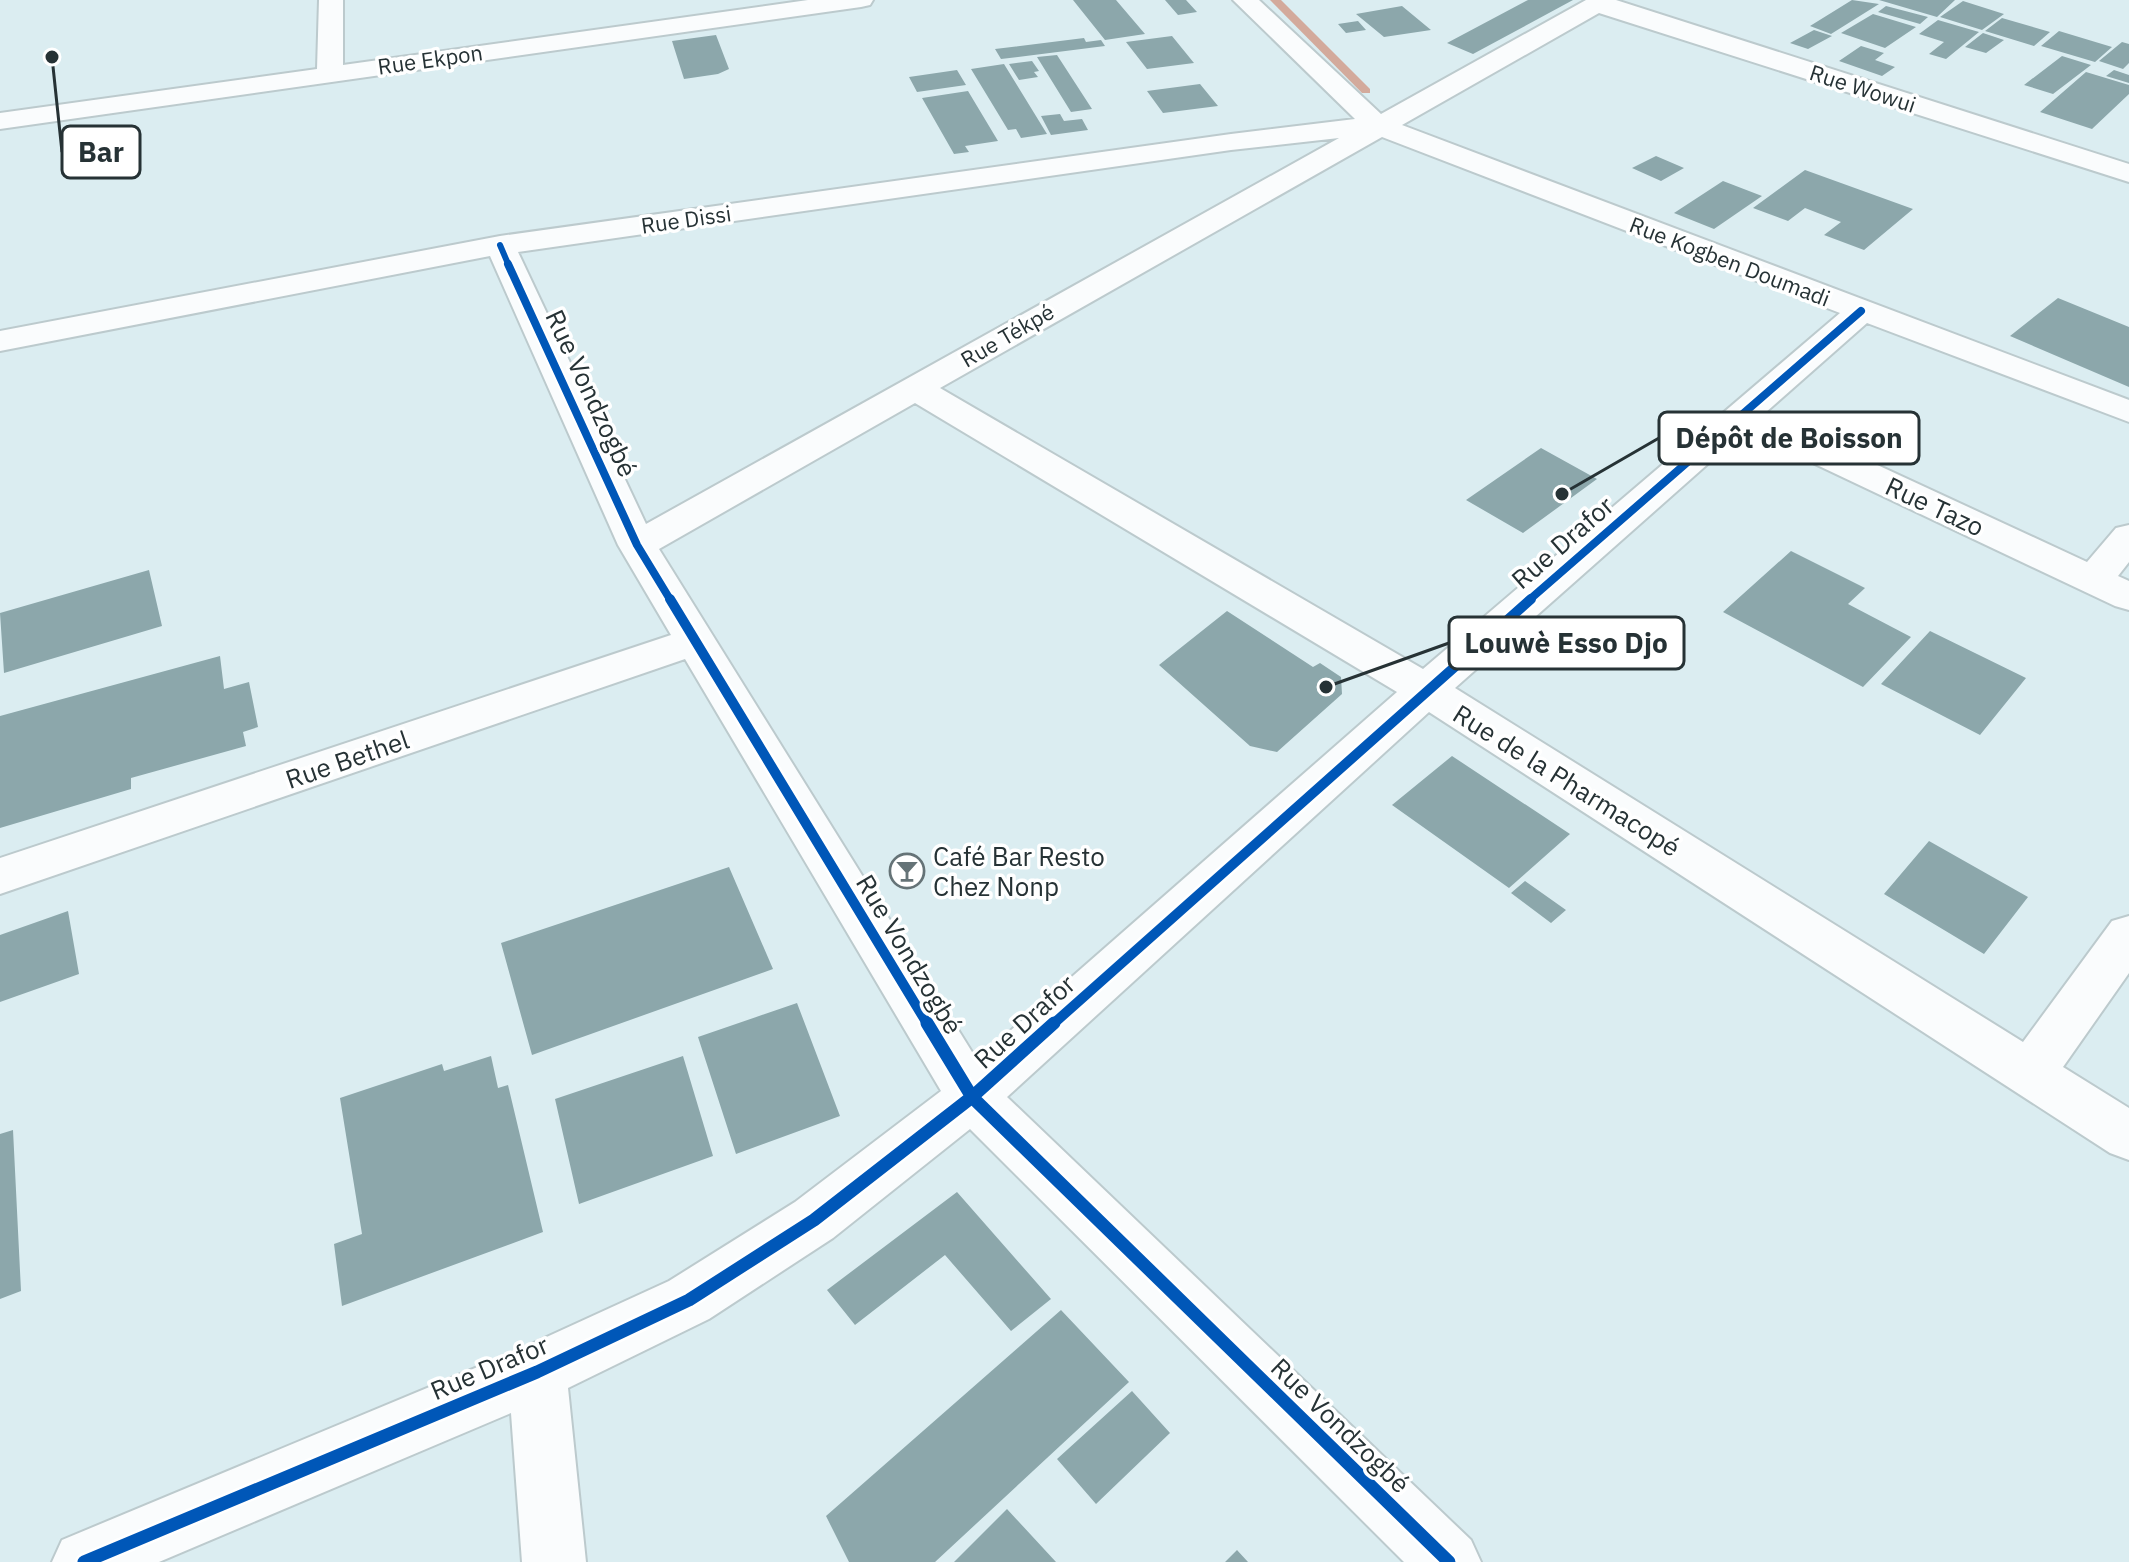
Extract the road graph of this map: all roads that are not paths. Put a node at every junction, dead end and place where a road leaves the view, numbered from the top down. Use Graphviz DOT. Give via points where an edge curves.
graph roads {
  1 [pos="331,0"];
  2 [pos="861,0"];
  3 [pos="1245,0"];
  4 [pos="1600,2"];
  5 [pos="330,73"];
  6 [pos="0,121"];
  7 [pos="1377,125"];
  8 [pos="2129,173"];
  9 [pos="500,245"];
  10 [pos="1861,311"];
  11 [pos="0,341"];
  12 [pos="915,388"];
  13 [pos="2129,412"];
  14 [pos="1742,416"];
  15 [pos="2129,537"];
  16 [pos="637,545"];
  17 [pos="2093,580"];
  18 [pos="2129,597"];
  19 [pos="693,642"];
  20 [pos="1426,690"];
  21 [pos="0,876"];
  22 [pos="2129,935"];
  23 [pos="2029,1073"];
  24 [pos="972,1097"];
  25 [pos="2129,1136"];
  26 [pos="537,1372"];
  27 [pos="84,1562"];
  28 [pos="554,1562"];
  29 [pos="1449,1562"];
  1 -- 5 [label="street"];
  2 -- 5 [label="street, Rue Ekpon"];
  3 -- 7 [label="street"];
  4 -- 7 [label="street, Rue Tékpé"];
  4 -- 8 [label="street, Rue Wowui"];
  5 -- 6 [label="street, Rue Ekpon"];
  7 -- 9 [label="street, Rue Dissi"];
  7 -- 10 [label="street, Rue Kogben Doumadi"];
  7 -- 12 [label="street, Rue Tékpé"];
  9 -- 11 [label="street, Rue Dissi"];
  9 -- 16 [label="street, Rue Vondzogbé"];
  10 -- 13 [label="street, Rue Kogben Doumadi"];
  10 -- 14 [label="street, Rue Drafor"];
  12 -- 16 [label="street, Rue Tékpé"];
  12 -- 20 [label="street, Rue de la Pharmacopé"];
  14 -- 17 [label="street, Rue Tazo"];
  14 -- 20 [label="street, Rue Drafor"];
  15 -- 17 [label="street"];
  16 -- 19 [label="street, Rue Vondzogbé"];
  17 -- 18 [label="street, Rue Tazo"];
  19 -- 21 [label="street, Rue Bethel"];
  19 -- 24 [label="street, Rue Vondzogbé"];
  20 -- 23 [label="street, Rue de la Pharmacopé"];
  20 -- 24 [label="street, Rue Drafor"];
  22 -- 23 [label="street"];
  23 -- 25 [label="street, Rue de la Pharmacopé"];
  24 -- 26 [label="street, Rue Drafor" via="814,1220 689,1300"];
  24 -- 29 [label="street, Rue Vondzogbé"];
  26 -- 27 [label="street, Rue Drafor"];
  26 -- 28 [label="street"];
}
